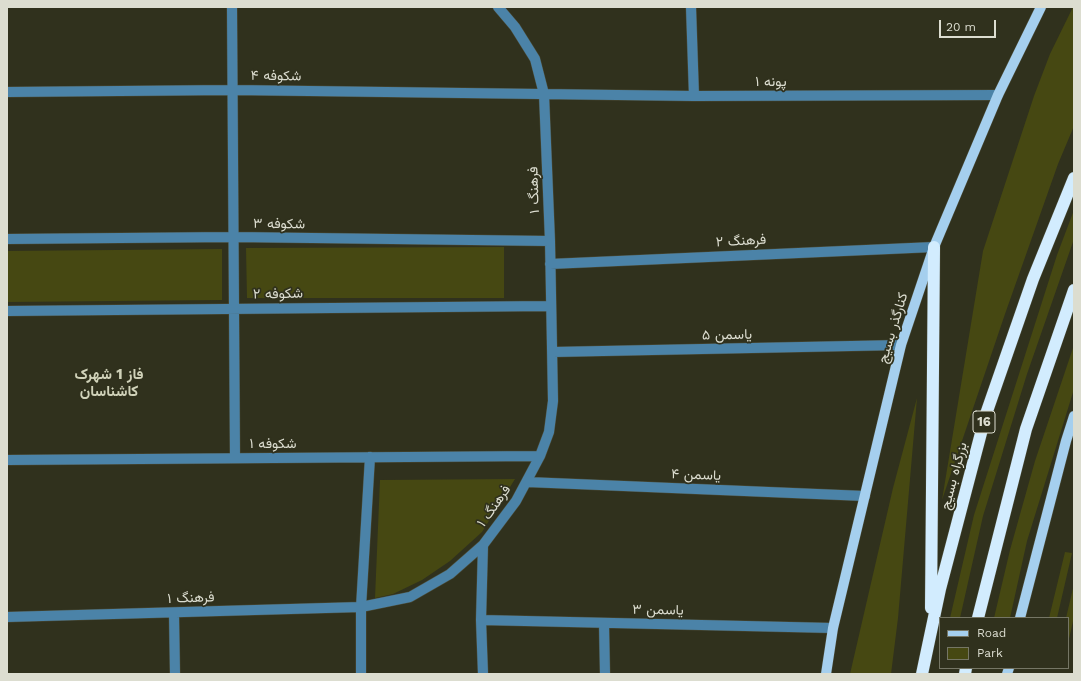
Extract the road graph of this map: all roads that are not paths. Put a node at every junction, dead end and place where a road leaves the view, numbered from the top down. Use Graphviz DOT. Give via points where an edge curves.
graph roads {
  1 [pos="232,7"];
  2 [pos="498,7"];
  3 [pos="691,7"];
  4 [pos="1041,7"];
  5 [pos="232,90"];
  6 [pos="7,92"];
  7 [pos="544,94"];
  8 [pos="998,95"];
  9 [pos="694,96"];
  10 [pos="1074,178"];
  11 [pos="234,237"];
  12 [pos="7,239"];
  13 [pos="550,241"];
  14 [pos="934,247"];
  15 [pos="550,264"];
  16 [pos="1074,290"];
  17 [pos="550,306"];
  18 [pos="235,308"];
  19 [pos="7,311"];
  20 [pos="901,345"];
  21 [pos="553,352"];
  22 [pos="1074,416"];
  23 [pos="540,456"];
  24 [pos="235,458"];
  25 [pos="370,458"];
  26 [pos="7,460"];
  27 [pos="527,482"];
  28 [pos="865,496"];
  29 [pos="483,545"];
  30 [pos="361,607"];
  31 [pos="174,613"];
  32 [pos="7,617"];
  33 [pos="978,617"];
  34 [pos="1020,617"];
  35 [pos="481,620"];
  36 [pos="604,623"];
  37 [pos="834,628"];
  38 [pos="930,631"];
  39 [pos="175,674"];
  40 [pos="361,674"];
  41 [pos="483,674"];
  42 [pos="605,674"];
  43 [pos="826,674"];
  44 [pos="922,674"];
  1 -- 5 [label="street"];
  2 -- 7 [label="street, فرهنگ ۱" via="516,27 535,59"];
  3 -- 9 [label="street"];
  4 -- 8 [label="main road, کنارگذر بسیج"];
  5 -- 6 [label="street, شکوفه ۴"];
  5 -- 7 [label="street, شکوفه ۴"];
  5 -- 11 [label="street"];
  7 -- 9 [label="street, پونه ۱"];
  7 -- 13 [label="street, فرهنگ ۱"];
  8 -- 9 [label="street, پونه ۱"];
  8 -- 14 [label="main road, کنارگذر بسیج"];
  10 -- 38 [label="highway, بزرگراه بسیج / 16" via="1033,279 986,414"];
  11 -- 12 [label="street, شکوفه ۳"];
  11 -- 13 [label="street, شکوفه ۳"];
  11 -- 18 [label="street"];
  13 -- 15 [label="street, فرهنگ ۱"];
  14 -- 15 [label="street, فرهنگ ۲"];
  14 -- 20 [label="main road, کنارگذر بسیج"];
  14 -- 38 [label="highway"];
  15 -- 17 [label="street, فرهنگ ۱"];
  16 -- 33 [label="highway" via="1026,429"];
  17 -- 18 [label="street, شکوفه ۲"];
  17 -- 21 [label="street, فرهنگ ۱"];
  18 -- 19 [label="street, شکوفه ۲"];
  18 -- 24 [label="street"];
  20 -- 21 [label="street, یاسمن ۵"];
  20 -- 28 [label="main road, کنارگذر بسیج"];
  21 -- 23 [label="street, فرهنگ ۱" via="553,401 549,432"];
  22 -- 34 [label="main road"];
  23 -- 25 [label="street, شکوفه ۱"];
  23 -- 27 [label="street, فرهنگ ۱"];
  24 -- 25 [label="street, شکوفه ۱"];
  24 -- 26 [label="street, شکوفه ۱"];
  25 -- 30 [label="street"];
  27 -- 28 [label="street, یاسمن ۴"];
  27 -- 29 [label="street, فرهنگ ۱"];
  28 -- 37 [label="main road, کنارگذر بسیج"];
  29 -- 30 [label="street, فرهنگ ۱" via="450,574 410,597"];
  29 -- 35 [label="street"];
  30 -- 31 [label="street, فرهنگ ۱"];
  30 -- 40 [label="street"];
  31 -- 32 [label="street, فرهنگ ۱"];
  31 -- 39 [label="street"];
  35 -- 36 [label="street, یاسمن ۳"];
  35 -- 41 [label="street"];
  36 -- 37 [label="street, یاسمن ۳"];
  36 -- 42 [label="street"];
  37 -- 43 [label="main road, کنارگذر بسیج"];
  38 -- 44 [label="highway, بزرگراه بسیج / 16"];
}
